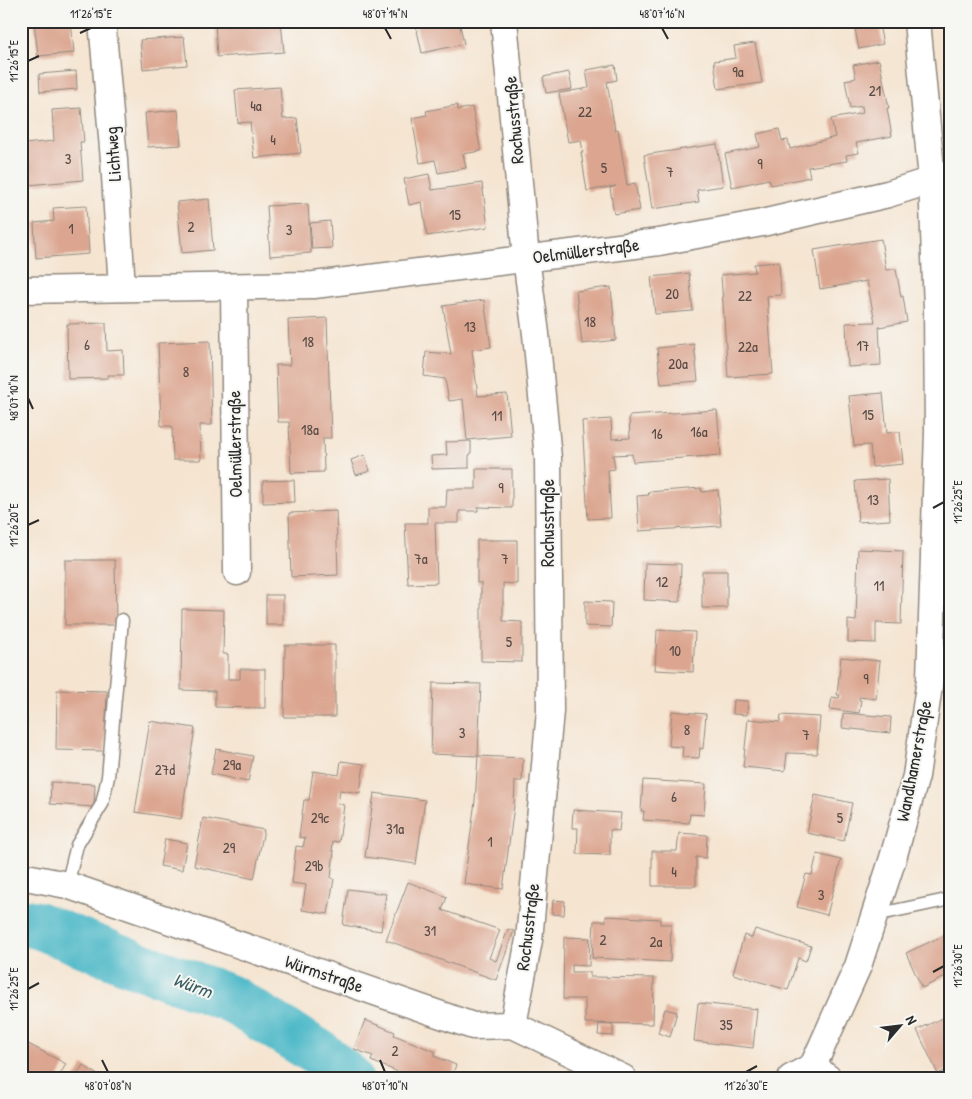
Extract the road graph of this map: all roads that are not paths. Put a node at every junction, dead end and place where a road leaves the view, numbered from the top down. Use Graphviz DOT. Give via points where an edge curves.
graph roads {
  1 [pos="102,21"];
  2 [pos="504,21"];
  3 [pos="917,21"];
  4 [pos="941,178"];
  5 [pos="526,258"];
  6 [pos="234,287"];
  7 [pos="122,288"];
  8 [pos="21,290"];
  9 [pos="237,572"];
  10 [pos="122,620"];
  11 [pos="21,876"];
  12 [pos="67,885"];
  13 [pos="951,899"];
  14 [pos="874,914"];
  15 [pos="513,1025"];
  16 [pos="811,1074"];
  17 [pos="623,1078"];
  1 -- 7 [label="street, Lichtweg"];
  2 -- 5 [label="street, Rochusstraße"];
  3 -- 4 [label="street, Wandlhamerstraße"];
  4 -- 5 [label="street, Oelmüllerstraße" via="888,194 753,225 659,242"];
  4 -- 14 [label="street, Wandlhamerstraße" via="938,432 930,680 916,776"];
  5 -- 6 [label="street, Oelmüllerstraße" via="314,285"];
  5 -- 15 [label="street, Rochusstraße" via="548,458 550,711 529,940"];
  6 -- 7 [label="street, Oelmüllerstraße"];
  6 -- 9 [label="street, Oelmüllerstraße"];
  7 -- 8 [label="street, Oelmüllerstraße"];
  10 -- 12 [label="lane" via="108,778 102,804 77,845"];
  11 -- 12 [label="street, Würmstraße"];
  12 -- 15 [label="street, Würmstraße" via="473,1026"];
  13 -- 14 [label="lane"];
  14 -- 16 [label="street, Wandlhamerstraße" via="858,966"];
  15 -- 17 [label="street, Würmstraße"];
}
